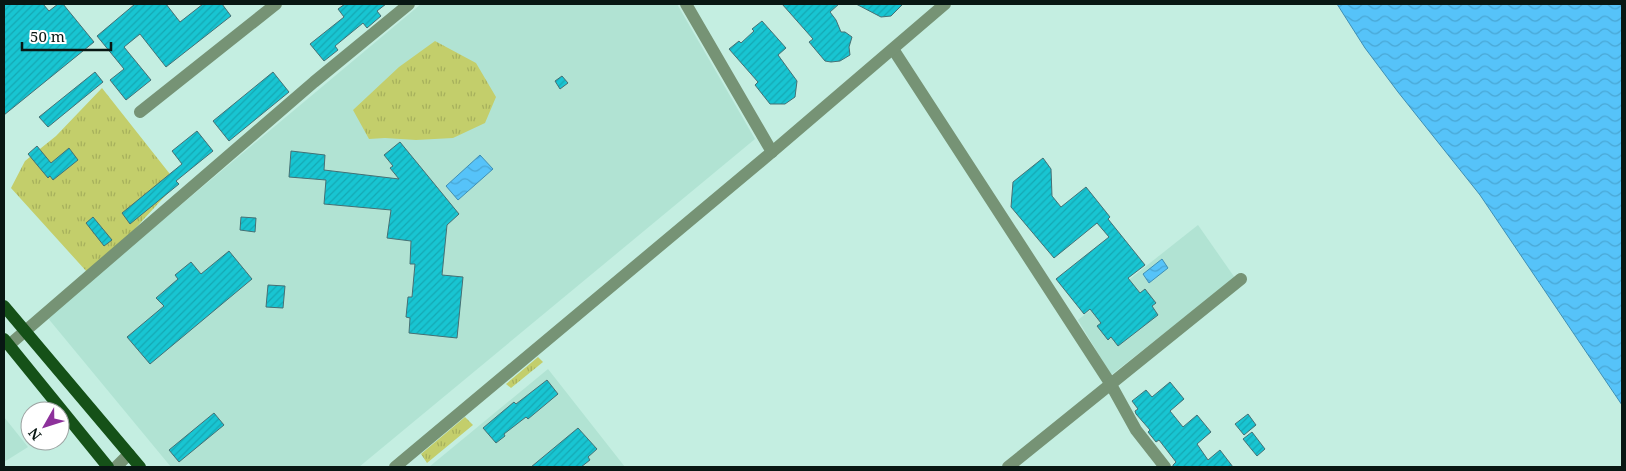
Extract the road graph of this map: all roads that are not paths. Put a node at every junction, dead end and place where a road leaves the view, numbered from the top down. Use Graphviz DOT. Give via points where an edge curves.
graph roads {
  1 [pos="276,4"];
  2 [pos="409,4"];
  3 [pos="686,4"];
  4 [pos="945,4"];
  5 [pos="893,49"];
  6 [pos="140,112"];
  7 [pos="772,152"];
  8 [pos="1241,278"];
  9 [pos="4,306"];
  10 [pos="25,331"];
  11 [pos="6,342"];
  12 [pos="1110,383"];
  13 [pos="129,454"];
  14 [pos="108,467"];
  15 [pos="116,467"];
  16 [pos="140,467"];
  17 [pos="394,467"];
  18 [pos="1008,467"];
  19 [pos="1166,467"];
  1 -- 6 [label="street"];
  2 -- 10 [label="street"];
  3 -- 7 [label="street"];
  4 -- 5 [label="street"];
  5 -- 7 [label="street"];
  5 -- 12 [label="street"];
  7 -- 17 [label="street"];
  8 -- 12 [label="street"];
  9 -- 10 [label="main road"];
  10 -- 11 [label="street"];
  10 -- 13 [label="main road"];
  11 -- 14 [label="main road"];
  12 -- 18 [label="street"];
  12 -- 19 [label="street" via="1136,430"];
  13 -- 15 [label="street"];
  13 -- 16 [label="main road"];
}
